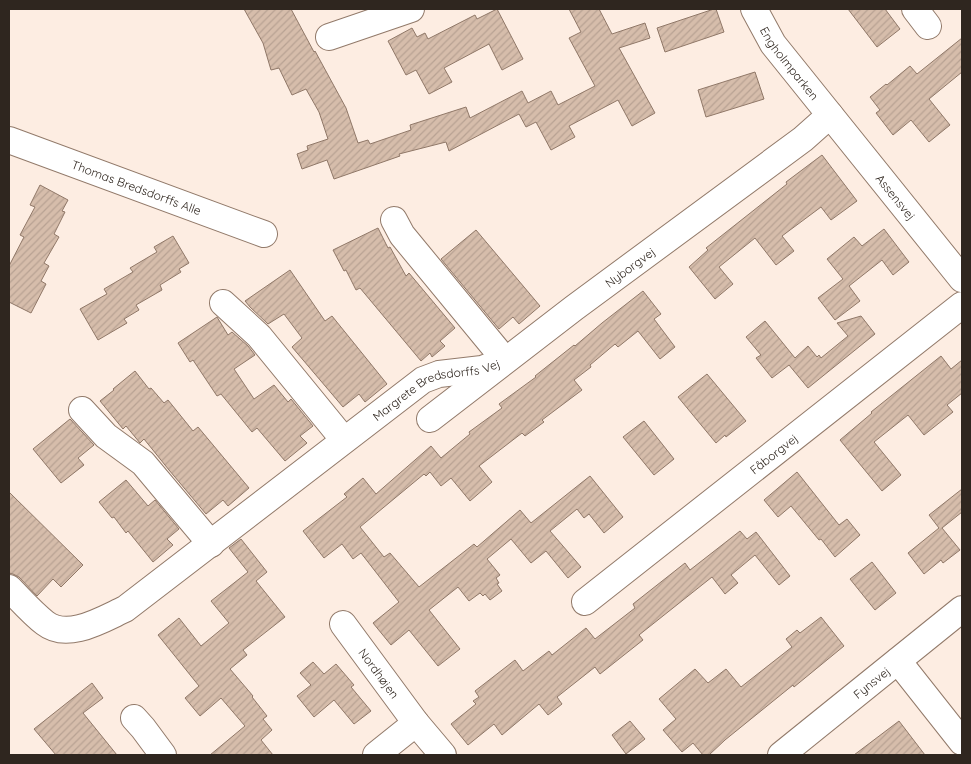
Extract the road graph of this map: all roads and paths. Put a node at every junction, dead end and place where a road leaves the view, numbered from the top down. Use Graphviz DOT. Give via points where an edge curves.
graph roads {
  1 [pos="411,9"];
  2 [pos="754,9"];
  3 [pos="328,37"];
  4 [pos="830,115"];
  5 [pos="9,140"];
  6 [pos="394,220"];
  7 [pos="264,234"];
  8 [pos="962,279"];
  9 [pos="223,303"];
  10 [pos="962,305"];
  11 [pos="506,360"];
  12 [pos="82,410"];
  13 [pos="430,419"];
  14 [pos="344,440"];
  15 [pos="211,544"];
  16 [pos="9,588"];
  17 [pos="585,602"];
  18 [pos="962,610"];
  19 [pos="342,624"];
  20 [pos="898,661"];
  21 [pos="134,718"];
  22 [pos="416,723"];
  23 [pos="962,742"];
  24 [pos="163,755"];
  25 [pos="376,755"];
  26 [pos="443,755"];
  27 [pos="781,755"];
  1 -- 3 [label="street"];
  2 -- 4 [label="street, Engholmparken" via="773,44"];
  4 -- 8 [label="street, Assensvej"];
  4 -- 11 [label="street, Nyborgvej" via="803,139"];
  5 -- 7 [label="street, Thomas Bredsdorffs Alle"];
  6 -- 11 [label="street, Margrete Bredsdorffs Vej" via="402,235"];
  9 -- 14 [label="street" via="259,336"];
  10 -- 17 [label="street, Fåborgvej"];
  11 -- 13 [label="street, Nyborgvej"];
  11 -- 14 [label="street, Margrete Bredsdorffs Vej" via="482,369 440,374 423,380"];
  12 -- 15 [label="street" via="106,436 143,463"];
  14 -- 15 [label="street, Margrete Bredsdorffs Vej"];
  15 -- 16 [label="street, Margrete Bredsdorffs Vej" via="125,609 72,630 46,625"];
  18 -- 20 [label="street, Fynsvej"];
  19 -- 22 [label="street, Nordhøjen"];
  20 -- 23 [label="street"];
  20 -- 27 [label="street, Fynsvej"];
  21 -- 24 [label="street"];
  22 -- 25 [label="street"];
  22 -- 26 [label="street, Nordhøjen"];
}
